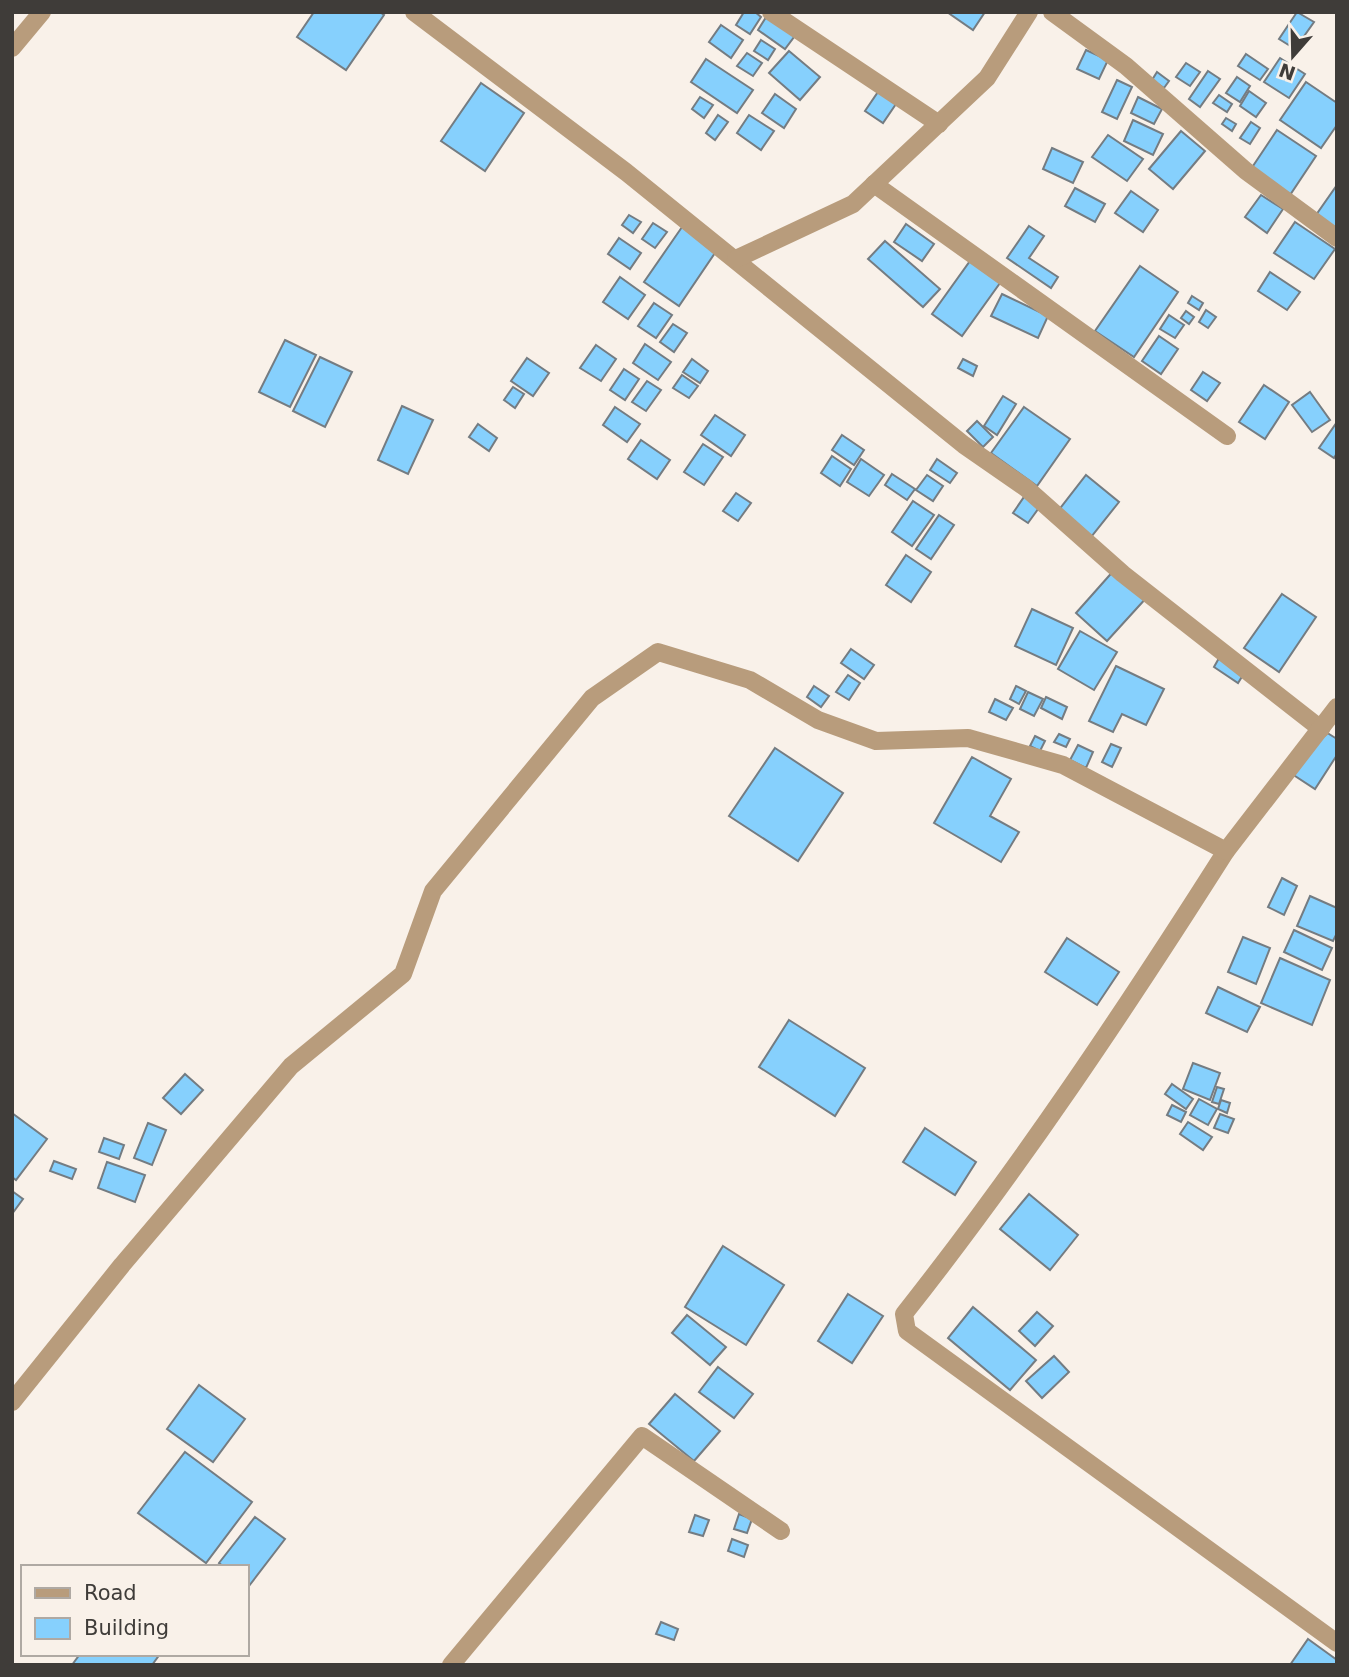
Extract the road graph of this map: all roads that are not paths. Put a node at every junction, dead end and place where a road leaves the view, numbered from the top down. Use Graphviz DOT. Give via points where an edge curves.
graph roads {
  1 [pos="42,12"];
  2 [pos="414,12"];
  3 [pos="771,12"];
  4 [pos="1029,12"];
  5 [pos="1052,12"];
  6 [pos="12,48"];
  7 [pos="939,124"];
  8 [pos="874,184"];
  9 [pos="1337,238"];
  10 [pos="736,259"];
  11 [pos="1227,436"];
  12 [pos="1337,707"];
  13 [pos="1321,729"];
  14 [pos="1226,851"];
  15 [pos="12,1402"];
  16 [pos="781,1531"];
  17 [pos="1337,1643"];
  18 [pos="451,1665"];
  1 -- 6 [label="street"];
  2 -- 10 [label="street"];
  3 -- 7 [label="street"];
  4 -- 7 [label="street" via="987,78"];
  5 -- 9 [label="street" via="1126,66 1246,171"];
  7 -- 8 [label="street"];
  8 -- 10 [label="street" via="853,204"];
  8 -- 11 [label="street"];
  10 -- 13 [label="street"];
  12 -- 13 [label="street"];
  13 -- 14 [label="street"];
  14 -- 15 [label="street" via="1063,765 968,738 876,741 818,720 750,680 659,652 592,698 433,891 403,974 291,1066"];
  14 -- 17 [label="street" via="1109,1034 986,1210 904,1314 907,1331"];
  16 -- 18 [label="street" via="642,1436"];
}
